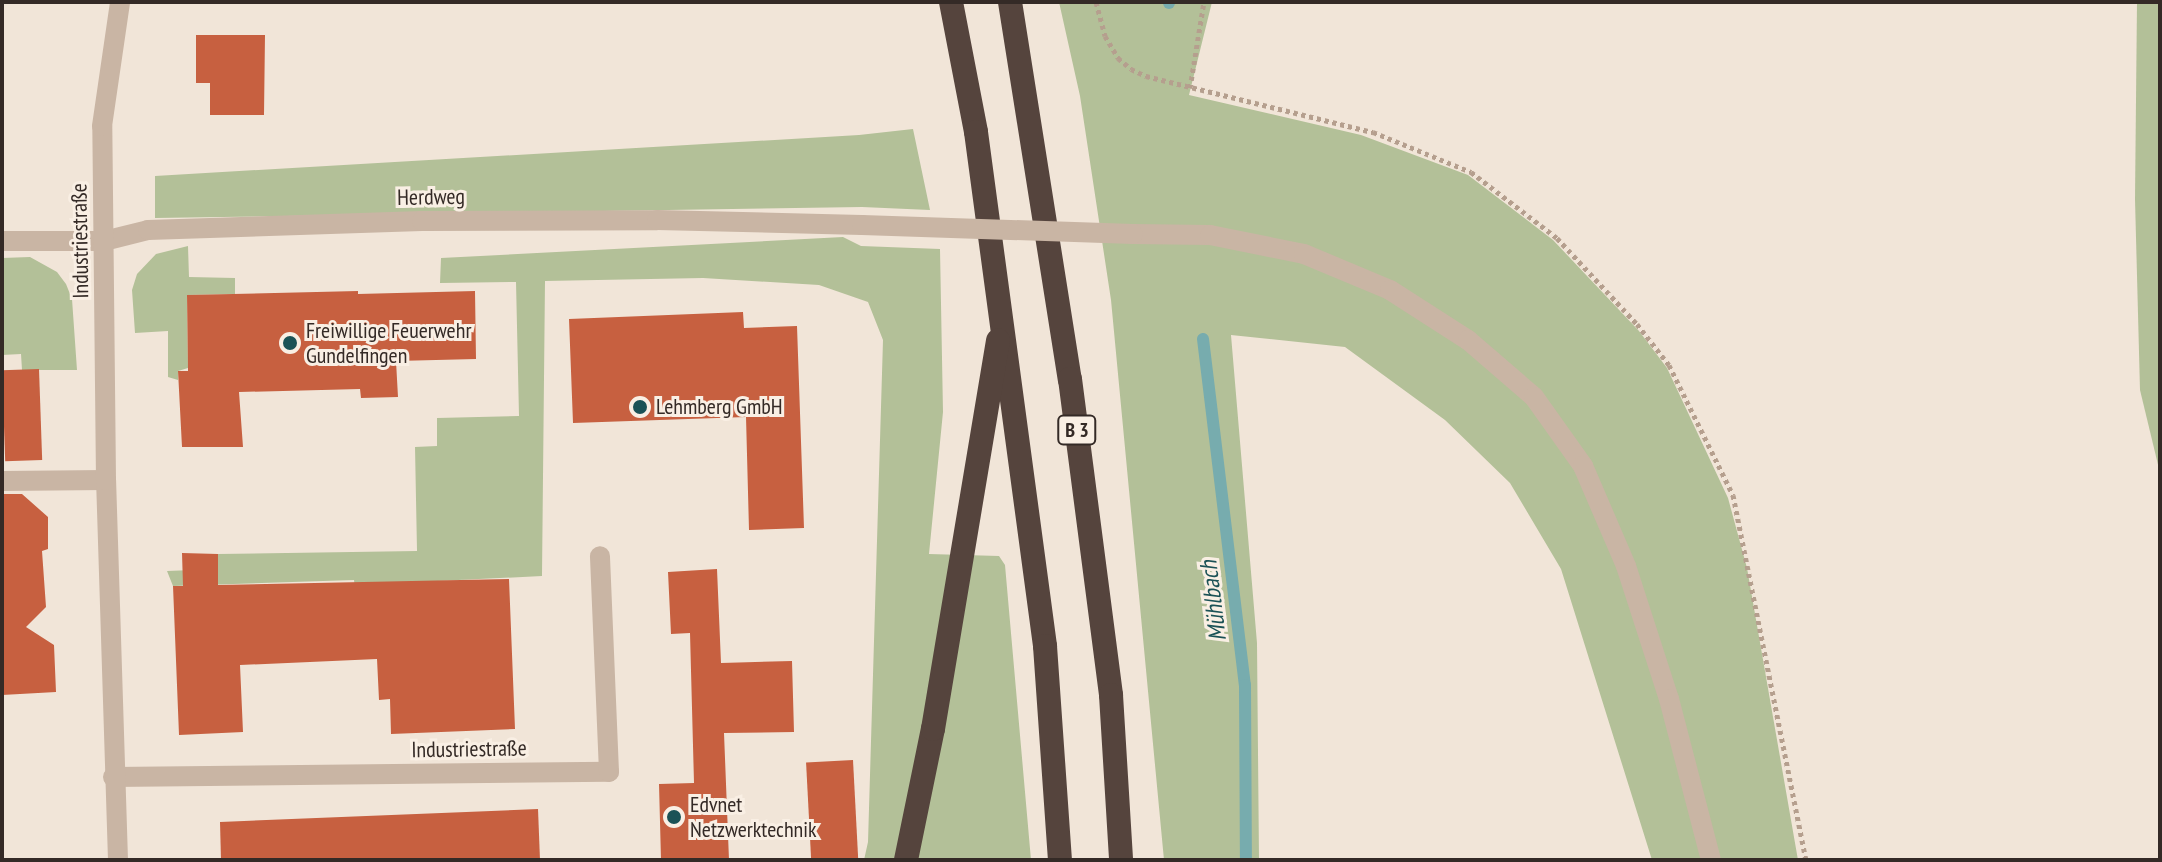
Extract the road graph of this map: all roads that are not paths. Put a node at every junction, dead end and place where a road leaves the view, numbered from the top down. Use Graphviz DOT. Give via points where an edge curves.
graph roads {
  1 [pos="120,2"];
  2 [pos="951,2"];
  3 [pos="1010,2"];
  4 [pos="2,241"];
  5 [pos="104,241"];
  6 [pos="1002,314"];
  7 [pos="106,480"];
  8 [pos="2,481"];
  9 [pos="600,556"];
  10 [pos="113,777"];
  11 [pos="118,860"];
  12 [pos="906,860"];
  13 [pos="1060,860"];
  14 [pos="1121,860"];
  15 [pos="1711,860"];
  1 -- 5 [label="street, Industriestraße" via="102,126"];
  2 -- 6 [label="highway"];
  3 -- 14 [label="highway, B 3" via="1070,379 1111,695"];
  4 -- 5 [label="street, Herdweg"];
  5 -- 7 [label="street, Industriestraße"];
  5 -- 15 [label="street, Herdweg, bridge" via="148,230 657,220 1210,235 1304,254 1390,290 1468,340 1534,397 1583,466 1626,566 1669,699"];
  6 -- 12 [label="highway"];
  6 -- 13 [label="highway" via="1045,646"];
  7 -- 8 [label="street"];
  7 -- 10 [label="street, Industriestraße"];
  9 -- 10 [label="street, Industriestraße" via="609,772"];
  10 -- 11 [label="street, Industriestraße"];
}
